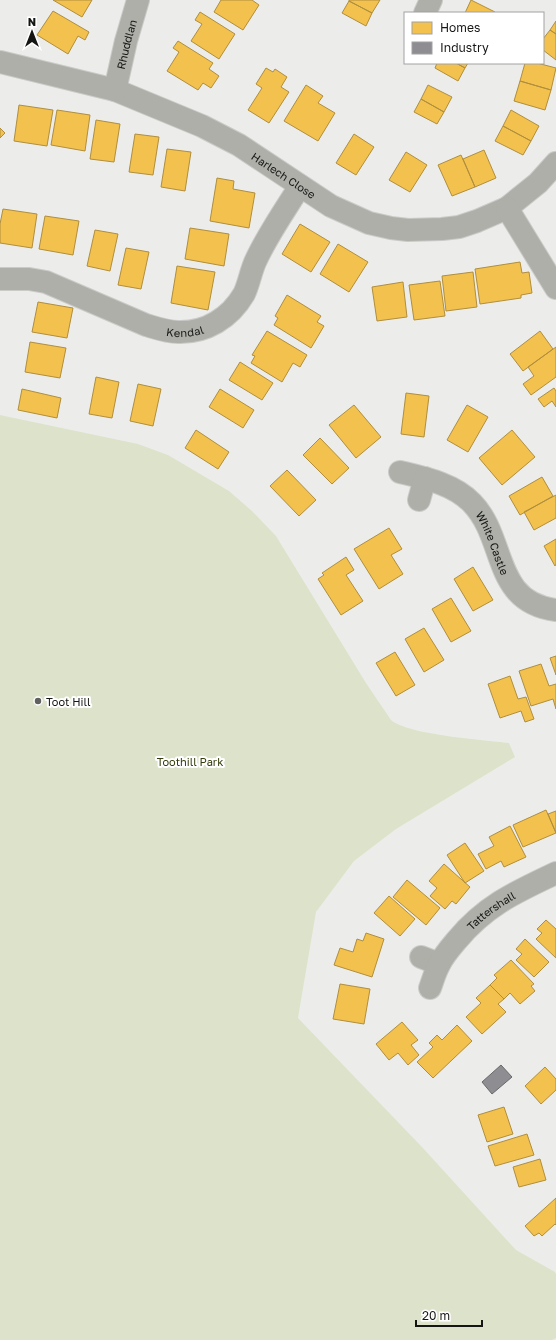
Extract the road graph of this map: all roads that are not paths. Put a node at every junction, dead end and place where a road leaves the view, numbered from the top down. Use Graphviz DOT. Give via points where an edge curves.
graph roads {
  1 [pos="138,0"];
  2 [pos="431,0"];
  3 [pos="425,12"];
  4 [pos="0,62"];
  5 [pos="115,90"];
  6 [pos="556,163"];
  7 [pos="300,186"];
  8 [pos="507,208"];
  9 [pos="0,279"];
  10 [pos="556,288"];
  11 [pos="400,472"];
  12 [pos="425,478"];
  13 [pos="419,500"];
  14 [pos="556,610"];
  15 [pos="556,874"];
  16 [pos="430,988"];
  1 -- 5 [label="street, Rhuddlan"];
  2 -- 3 [label="street"];
  4 -- 5 [label="street, Harlech Close"];
  5 -- 7 [label="street, Harlech Close" via="202,126 239,145"];
  6 -- 8 [label="street, Harlech Close" via="538,183"];
  7 -- 8 [label="street, Harlech Close" via="344,213 369,223 408,230 459,227"];
  7 -- 9 [label="street, Kendal" via="259,254 245,292 237,305 211,326 195,331 178,332 146,325 46,282"];
  8 -- 10 [label="street"];
  11 -- 12 [label="street, White Castle"];
  12 -- 13 [label="street"];
  12 -- 14 [label="street, White Castle" via="461,494 473,504 491,534 504,573 513,587 535,604"];
  15 -- 16 [label="street, Tattershall" via="508,897 482,914 453,945 430,960"];
}
